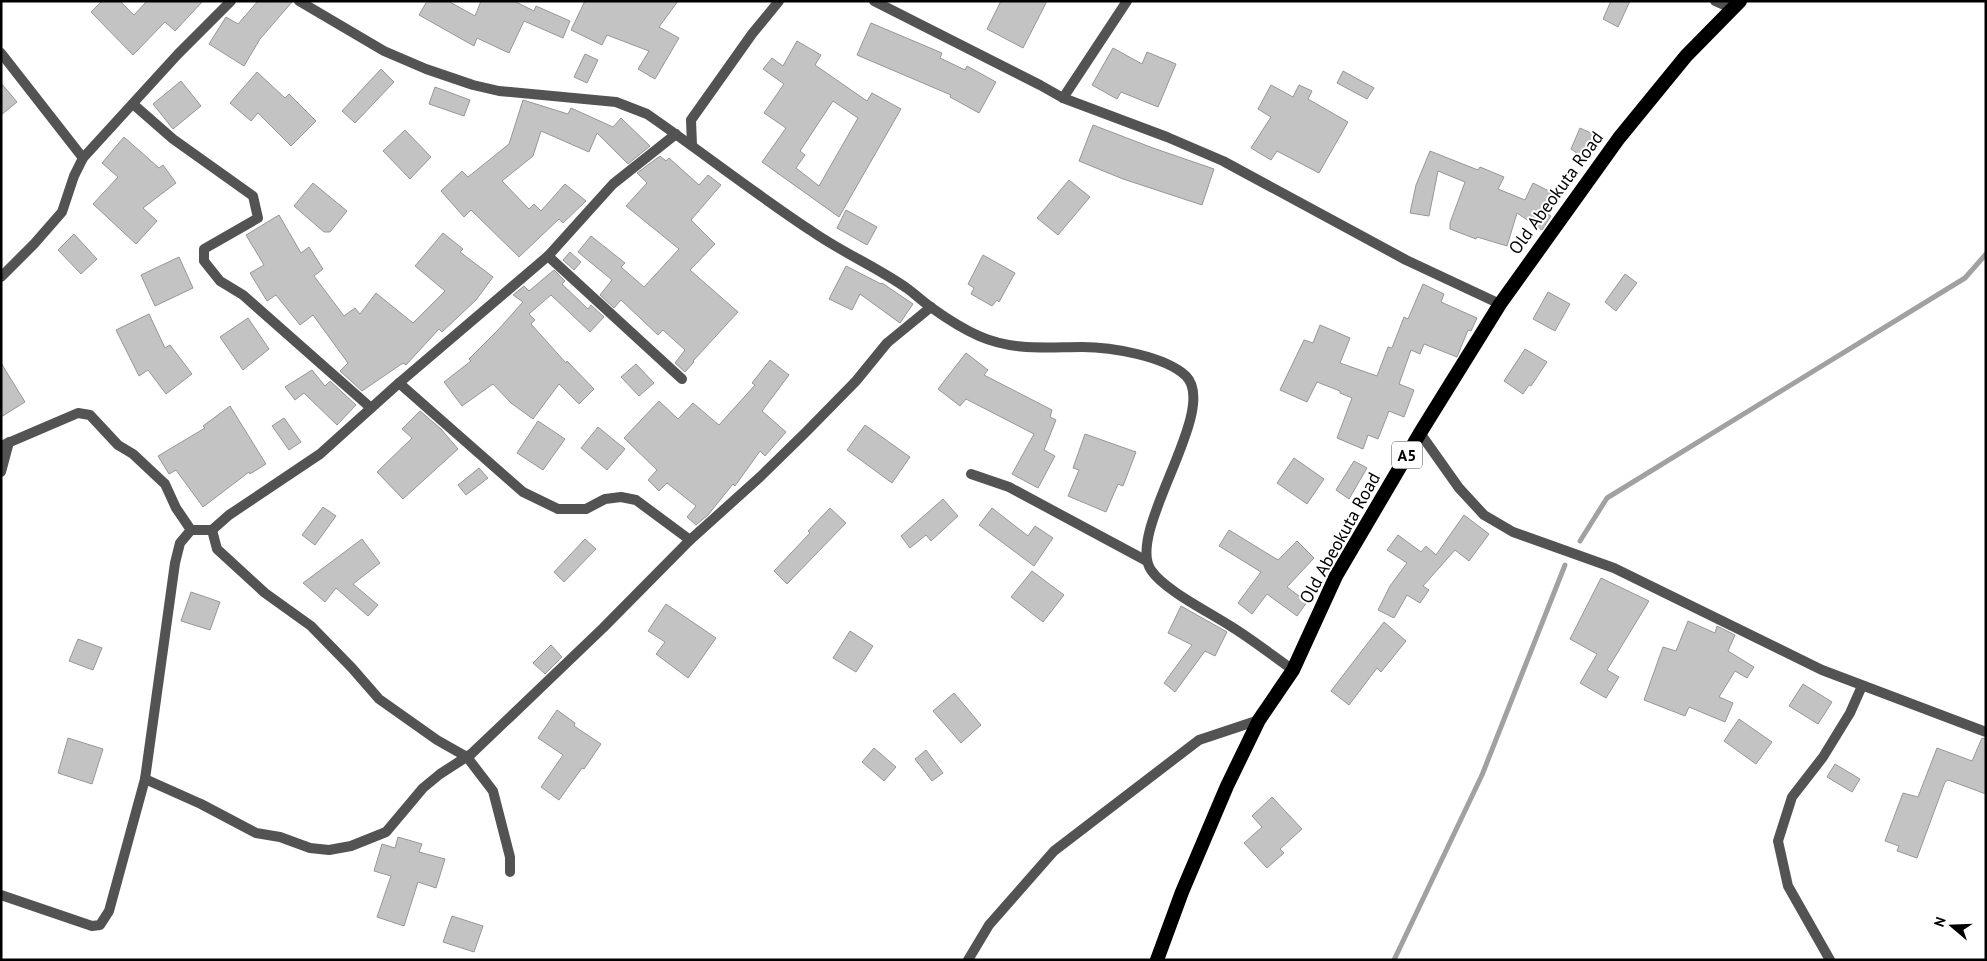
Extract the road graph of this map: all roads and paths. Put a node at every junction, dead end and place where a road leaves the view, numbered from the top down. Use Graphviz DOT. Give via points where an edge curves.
graph roads {
  1 [pos="231,1"];
  2 [pos="299,1"];
  3 [pos="779,1"];
  4 [pos="874,1"];
  5 [pos="1128,1"];
  6 [pos="1715,1"];
  7 [pos="1736,5"];
  8 [pos="1,53"];
  9 [pos="1063,98"];
  10 [pos="133,104"];
  11 [pos="676,134"];
  12 [pos="692,145"];
  13 [pos="83,158"];
  14 [pos="548,256"];
  15 [pos="1,277"];
  16 [pos="1500,304"];
  17 [pos="931,307"];
  18 [pos="682,379"];
  19 [pos="399,383"];
  20 [pos="371,408"];
  21 [pos="1420,433"];
  22 [pos="5,444"];
  23 [pos="1,472"];
  24 [pos="971,474"];
  25 [pos="191,530"];
  26 [pos="212,530"];
  27 [pos="690,540"];
  28 [pos="1145,560"];
  29 [pos="1293,670"];
  30 [pos="1862,686"];
  31 [pos="1259,720"];
  32 [pos="1986,732"];
  33 [pos="467,757"];
  34 [pos="145,779"];
  35 [pos="510,872"];
  36 [pos="1,895"];
  37 [pos="968,960"];
  38 [pos="1157,960"];
  39 [pos="1830,960"];
  1 -- 10 [label="street"];
  2 -- 11 [label="street" via="384,51 426,69 499,91 616,102 647,114"];
  3 -- 12 [label="street" via="691,120"];
  4 -- 9 [label="street"];
  5 -- 9 [label="street"];
  6 -- 7 [label="street"];
  7 -- 16 [label="highway, Old Abeokuta Road / A5" via="1686,56 1618,138"];
  8 -- 13 [label="street"];
  9 -- 16 [label="street" via="1167,136 1222,161 1406,260"];
  10 -- 13 [label="street"];
  10 -- 20 [label="street" via="173,139 253,196 258,218 204,249 204,261 220,281 243,295"];
  11 -- 12 [label="street"];
  11 -- 14 [label="street" via="614,184"];
  12 -- 17 [label="street" via="812,231 908,289"];
  13 -- 15 [label="street" via="62,212"];
  14 -- 18 [label="street"];
  14 -- 19 [label="street"];
  16 -- 21 [label="highway, Old Abeokuta Road / A5"];
  17 -- 27 [label="street" via="887,343 856,381 806,432"];
  17 -- 28 [label="street" via="979,336 1008,346 1085,347 1146,355 1172,365 1188,378 1193,391 1193,406 1188,429 1146,538"];
  19 -- 20 [label="street"];
  19 -- 27 [label="street" via="523,492 558,509 586,509 605,499 621,497 636,500"];
  20 -- 26 [label="street" via="320,454"];
  21 -- 29 [label="highway, Old Abeokuta Road / A5" via="1336,576"];
  21 -- 30 [label="street" via="1484,515 1513,532 1614,568 1822,670"];
  22 -- 23 [label="street"];
  22 -- 25 [label="street" via="78,412 90,415 165,484"];
  24 -- 28 [label="street" via="1009,487"];
  25 -- 26 [label="street"];
  25 -- 34 [label="street" via="180,543 175,563"];
  26 -- 33 [label="street" via="217,549 265,593 311,626 379,698 437,740"];
  27 -- 33 [label="street"];
  28 -- 29 [label="street" via="1152,572 1177,593 1235,628"];
  29 -- 31 [label="highway, Old Abeokuta Road / A5"];
  30 -- 32 [label="street"];
  30 -- 39 [label="street" via="1823,757 1792,797 1778,841 1788,886"];
  31 -- 37 [label="street" via="1199,740 1054,851 989,925"];
  31 -- 38 [label="highway, Old Abeokuta Road / A5" via="1216,812"];
  33 -- 34 [label="street" via="423,788 386,832 351,846 329,850 256,834"];
  33 -- 35 [label="street" via="493,791 510,857"];
  34 -- 36 [label="street" via="109,911 100,925 92,926"];
}
